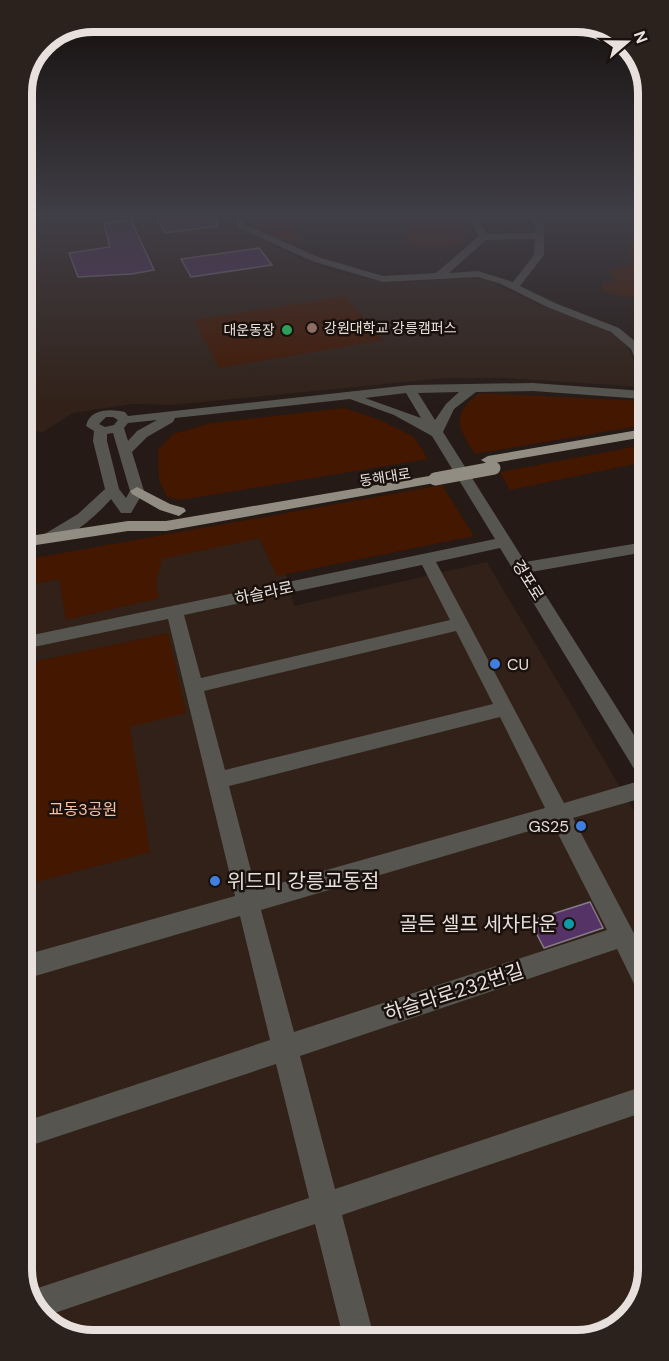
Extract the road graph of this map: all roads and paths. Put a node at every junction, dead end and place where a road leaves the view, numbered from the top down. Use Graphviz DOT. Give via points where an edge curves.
graph roads {
  1 [pos="499,282"];
  2 [pos="518,282"];
  3 [pos="514,287"];
  4 [pos="638,344"];
  5 [pos="473,388"];
  6 [pos="410,389"];
  7 [pos="638,395"];
  8 [pos="346,396"];
  9 [pos="174,416"];
  10 [pos="121,424"];
  11 [pos="436,433"];
  12 [pos="638,434"];
  13 [pos="638,443"];
  14 [pos="125,452"];
  15 [pos="491,464"];
  16 [pos="432,474"];
  17 [pos="112,489"];
  18 [pos="137,491"];
  19 [pos="126,510"];
  20 [pos="180,511"];
  21 [pos="128,526"];
  22 [pos="48,538"];
  23 [pos="32,541"];
  24 [pos="505,542"];
  25 [pos="638,548"];
  26 [pos="427,559"];
  27 [pos="521,568"];
  28 [pos="175,612"];
  29 [pos="459,624"];
  30 [pos="32,641"];
  31 [pos="194,686"];
  32 [pos="504,709"];
  33 [pos="638,758"];
  34 [pos="218,780"];
  35 [pos="638,790"];
  36 [pos="558,813"];
  37 [pos="249,902"];
  38 [pos="622,936"];
  39 [pos="32,965"];
  40 [pos="638,966"];
  41 [pos="285,1048"];
  42 [pos="638,1101"];
  43 [pos="32,1132"];
  44 [pos="325,1207"];
  45 [pos="42,1302"];
  46 [pos="356,1330"];
  1 -- 3 [label="street"];
  2 -- 3 [label="street"];
  3 -- 4 [label="street" via="615,330"];
  5 -- 6 [label="street"];
  5 -- 7 [label="street" via="533,387"];
  5 -- 11 [label="street" via="452,402"];
  6 -- 8 [label="street"];
  6 -- 11 [label="street, 경포로"];
  8 -- 9 [label="street"];
  8 -- 11 [label="street" via="392,409"];
  9 -- 10 [label="street"];
  9 -- 14 [label="street" via="142,434"];
  10 -- 14 [label="street"];
  10 -- 17 [label="street" via="100,430"];
  11 -- 24 [label="street, 경포로"];
  12 -- 15 [label="main road, 동해대로"];
  13 -- 15 [label="main road, 동해대로"];
  14 -- 18 [label="street"];
  15 -- 16 [label="main road, 동해대로, bridge"];
  16 -- 20 [label="main road, 동해대로"];
  16 -- 21 [label="main road, 동해대로" via="166,526"];
  17 -- 19 [label="street"];
  17 -- 22 [label="street" via="82,521"];
  18 -- 19 [label="street"];
  18 -- 20 [label="main road"];
  19 -- 21 [label="street"];
  20 -- 21 [label="main road, 동해대로"];
  21 -- 22 [label="main road, 동해대로"];
  22 -- 23 [label="main road, 동해대로"];
  24 -- 26 [label="street, 하슬라로"];
  24 -- 27 [label="street, 경포로"];
  25 -- 27 [label="street"];
  26 -- 28 [label="street, 하슬라로"];
  26 -- 29 [label="street"];
  27 -- 33 [label="street, 경포로"];
  28 -- 30 [label="street, 하슬라로"];
  28 -- 31 [label="street"];
  29 -- 31 [label="street"];
  29 -- 32 [label="street"];
  31 -- 34 [label="street"];
  32 -- 34 [label="street"];
  32 -- 36 [label="street"];
  34 -- 37 [label="street"];
  35 -- 36 [label="street"];
  36 -- 37 [label="street"];
  36 -- 38 [label="street"];
  37 -- 39 [label="street"];
  37 -- 41 [label="street"];
  38 -- 40 [label="street"];
  38 -- 41 [label="street, 하슬라로232번길"];
  41 -- 43 [label="street, 하슬라로232번길"];
  41 -- 44 [label="street"];
  42 -- 44 [label="street"];
  44 -- 45 [label="street"];
  44 -- 46 [label="street"];
}
